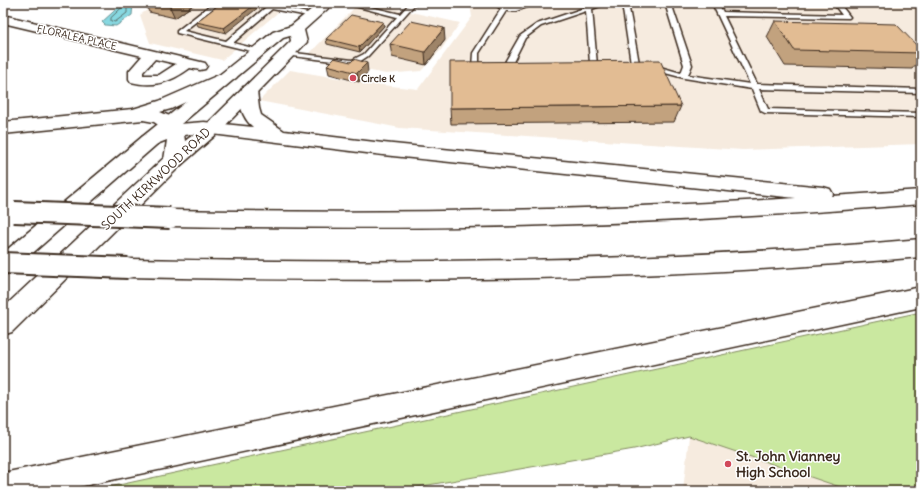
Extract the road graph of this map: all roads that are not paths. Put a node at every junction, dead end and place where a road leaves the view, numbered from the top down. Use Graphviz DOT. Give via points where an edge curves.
graph roads {
  1 [pos="217,3"];
  2 [pos="327,3"];
  3 [pos="346,3"];
  4 [pos="413,3"];
  5 [pos="496,3"];
  6 [pos="536,3"];
  7 [pos="605,3"];
  8 [pos="625,3"];
  9 [pos="668,3"];
  10 [pos="715,3"];
  11 [pos="836,3"];
  12 [pos="273,5"];
  13 [pos="589,8"];
  14 [pos="504,9"];
  15 [pos="720,14"];
  16 [pos="313,15"];
  17 [pos="401,16"];
  18 [pos="3,19"];
  19 [pos="296,29"];
  20 [pos="228,43"];
  21 [pos="259,51"];
  22 [pos="287,54"];
  23 [pos="151,55"];
  24 [pos="586,63"];
  25 [pos="230,75"];
  26 [pos="684,76"];
  27 [pos="755,87"];
  28 [pos="250,91"];
  29 [pos="921,91"];
  30 [pos="133,114"];
  31 [pos="921,115"];
  32 [pos="171,127"];
  33 [pos="3,128"];
  34 [pos="213,128"];
  35 [pos="284,138"];
  36 [pos="174,160"];
  37 [pos="921,196"];
  38 [pos="880,200"];
  39 [pos="8,211"];
  40 [pos="921,248"];
  41 [pos="3,263"];
  42 [pos="3,266"];
  43 [pos="921,297"];
  44 [pos="3,324"];
  45 [pos="3,488"];
  1 -- 20 [label="lane" via="179,32"];
  2 -- 16 [label="main road"];
  3 -- 17 [label="lane"];
  4 -- 17 [label="lane"];
  5 -- 14 [label="lane"];
  6 -- 14 [label="lane" via="516,9"];
  7 -- 13 [label="lane"];
  8 -- 26 [label="lane" via="632,63"];
  9 -- 26 [label="lane" via="688,65"];
  10 -- 15 [label="lane"];
  11 -- 15 [label="lane" via="847,17"];
  12 -- 16 [label="lane"];
  12 -- 20 [label="lane"];
  13 -- 14 [label="lane" via="539,25 522,37 505,65 475,65 476,53"];
  13 -- 24 [label="lane" via="598,63"];
  15 -- 27 [label="lane"];
  16 -- 19 [label="main road"];
  17 -- 22 [label="lane" via="366,55 353,62"];
  18 -- 23 [label="street, FLORALEA PLACE"];
  19 -- 21 [label="main road" via="278,35"];
  19 -- 22 [label="main road, SOUTH KIRKWOOD ROAD" via="299,42"];
  20 -- 21 [label="lane"];
  21 -- 25 [label="main road"];
  22 -- 28 [label="main road, SOUTH KIRKWOOD ROAD"];
  23 -- 23 [label="street, FLORALEA PLACE" via="136,71 136,79 151,82 166,79 193,65"];
  25 -- 30 [label="main road" via="165,105"];
  25 -- 32 [label="main road"];
  26 -- 27 [label="lane"];
  27 -- 29 [label="lane"];
  27 -- 31 [label="lane" via="765,110"];
  28 -- 34 [label="main road, SOUTH KIRKWOOD ROAD"];
  28 -- 35 [label="main road" via="250,113 257,122"];
  30 -- 32 [label="main road" via="159,118"];
  30 -- 33 [label="main road"];
  32 -- 34 [label="main road"];
  32 -- 36 [label="main road" via="177,140"];
  32 -- 42 [label="main road" via="149,141"];
  34 -- 35 [label="main road"];
  34 -- 36 [label="main road, SOUTH KIRKWOOD ROAD"];
  35 -- 38 [label="main road"];
  36 -- 44 [label="main road, SOUTH KIRKWOOD ROAD"];
  37 -- 38 [label="main road"];
  38 -- 39 [label="main road, bridge" via="762,209 550,218 170,218"];
  40 -- 41 [label="main road, bridge" via="793,258 570,268 341,272"];
  43 -- 45 [label="main road"];
}
